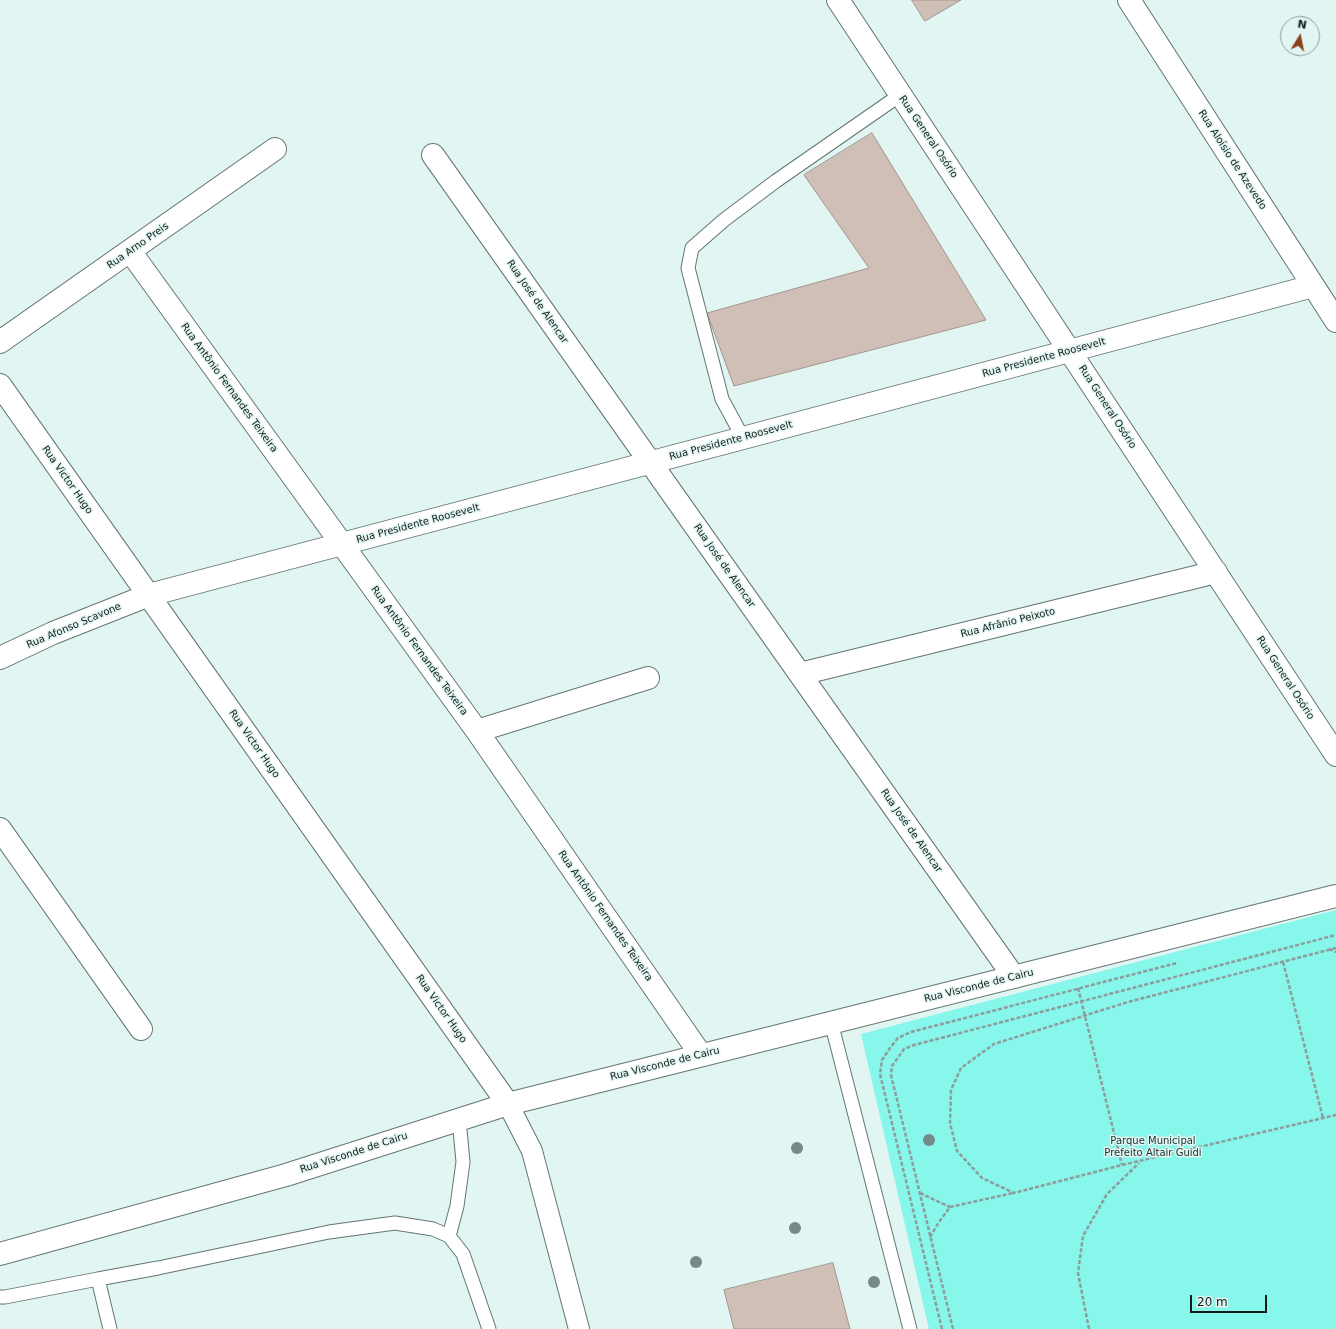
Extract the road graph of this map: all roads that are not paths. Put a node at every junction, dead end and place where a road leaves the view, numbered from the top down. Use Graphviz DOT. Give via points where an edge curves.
graph roads {
  1 [pos="838,0"];
  2 [pos="1129,0"];
  3 [pos="900,95"];
  4 [pos="275,149"];
  5 [pos="433,155"];
  6 [pos="130,251"];
  7 [pos="1313,286"];
  8 [pos="1336,321"];
  9 [pos="0,342"];
  10 [pos="1070,351"];
  11 [pos="0,385"];
  12 [pos="743,438"];
  13 [pos="650,463"];
  14 [pos="342,543"];
  15 [pos="1216,572"];
  16 [pos="149,595"];
  17 [pos="0,658"];
  18 [pos="800,674"];
  19 [pos="648,678"];
  20 [pos="477,731"];
  21 [pos="1336,755"];
  22 [pos="0,829"];
  23 [pos="1336,896"];
  24 [pos="1014,977"];
  25 [pos="831,1022"];
  26 [pos="141,1029"];
  27 [pos="701,1055"];
  28 [pos="508,1104"];
  29 [pos="459,1119"];
  30 [pos="448,1236"];
  31 [pos="0,1254"];
  32 [pos="98,1279"];
  33 [pos="0,1297"];
  34 [pos="110,1329"];
  35 [pos="489,1329"];
  36 [pos="579,1329"];
  37 [pos="910,1329"];
  1 -- 3 [label="street, Rua General Osório"];
  2 -- 7 [label="street, Rua Aloísio de Azevedo"];
  3 -- 10 [label="street, Rua General Osório"];
  3 -- 12 [label="lane" via="776,180 692,248 688,268 722,399"];
  4 -- 6 [label="street, Rua Arno Preis"];
  5 -- 13 [label="street, Rua José de Alencar"];
  6 -- 9 [label="street, Rua Arno Preis"];
  6 -- 14 [label="street, Rua Antônio Fernandes Teixeira"];
  7 -- 8 [label="street, Rua Aloísio de Azevedo"];
  7 -- 10 [label="street, Rua Presidente Roosevelt"];
  10 -- 12 [label="street, Rua Presidente Roosevelt"];
  10 -- 15 [label="street, Rua General Osório"];
  11 -- 16 [label="street, Rua Victor Hugo"];
  12 -- 13 [label="street, Rua Presidente Roosevelt"];
  13 -- 14 [label="street, Rua Presidente Roosevelt"];
  13 -- 18 [label="street, Rua José de Alencar"];
  14 -- 16 [label="street, Rua Presidente Roosevelt"];
  14 -- 20 [label="street, Rua Antônio Fernandes Teixeira"];
  15 -- 18 [label="street, Rua Afrânio Peixoto"];
  15 -- 21 [label="street, Rua General Osório"];
  16 -- 17 [label="street, Rua Afonso Scavone" via="53,633"];
  16 -- 28 [label="street, Rua Victor Hugo"];
  18 -- 24 [label="street, Rua José de Alencar"];
  19 -- 20 [label="street"];
  20 -- 27 [label="street, Rua Antônio Fernandes Teixeira"];
  22 -- 26 [label="street"];
  23 -- 24 [label="street, Rua Visconde de Cairu"];
  24 -- 25 [label="street, Rua Visconde de Cairu"];
  25 -- 27 [label="street, Rua Visconde de Cairu"];
  25 -- 37 [label="lane"];
  27 -- 28 [label="street, Rua Visconde de Cairu"];
  28 -- 29 [label="street, Rua Visconde de Cairu"];
  28 -- 36 [label="street" via="532,1151"];
  29 -- 30 [label="lane" via="463,1162 457,1206"];
  29 -- 31 [label="street, Rua Visconde de Cairu" via="242,1188"];
  30 -- 32 [label="lane" via="433,1229 396,1223 329,1232"];
  30 -- 35 [label="lane" via="463,1254"];
  32 -- 33 [label="lane"];
  32 -- 34 [label="lane"];
}
